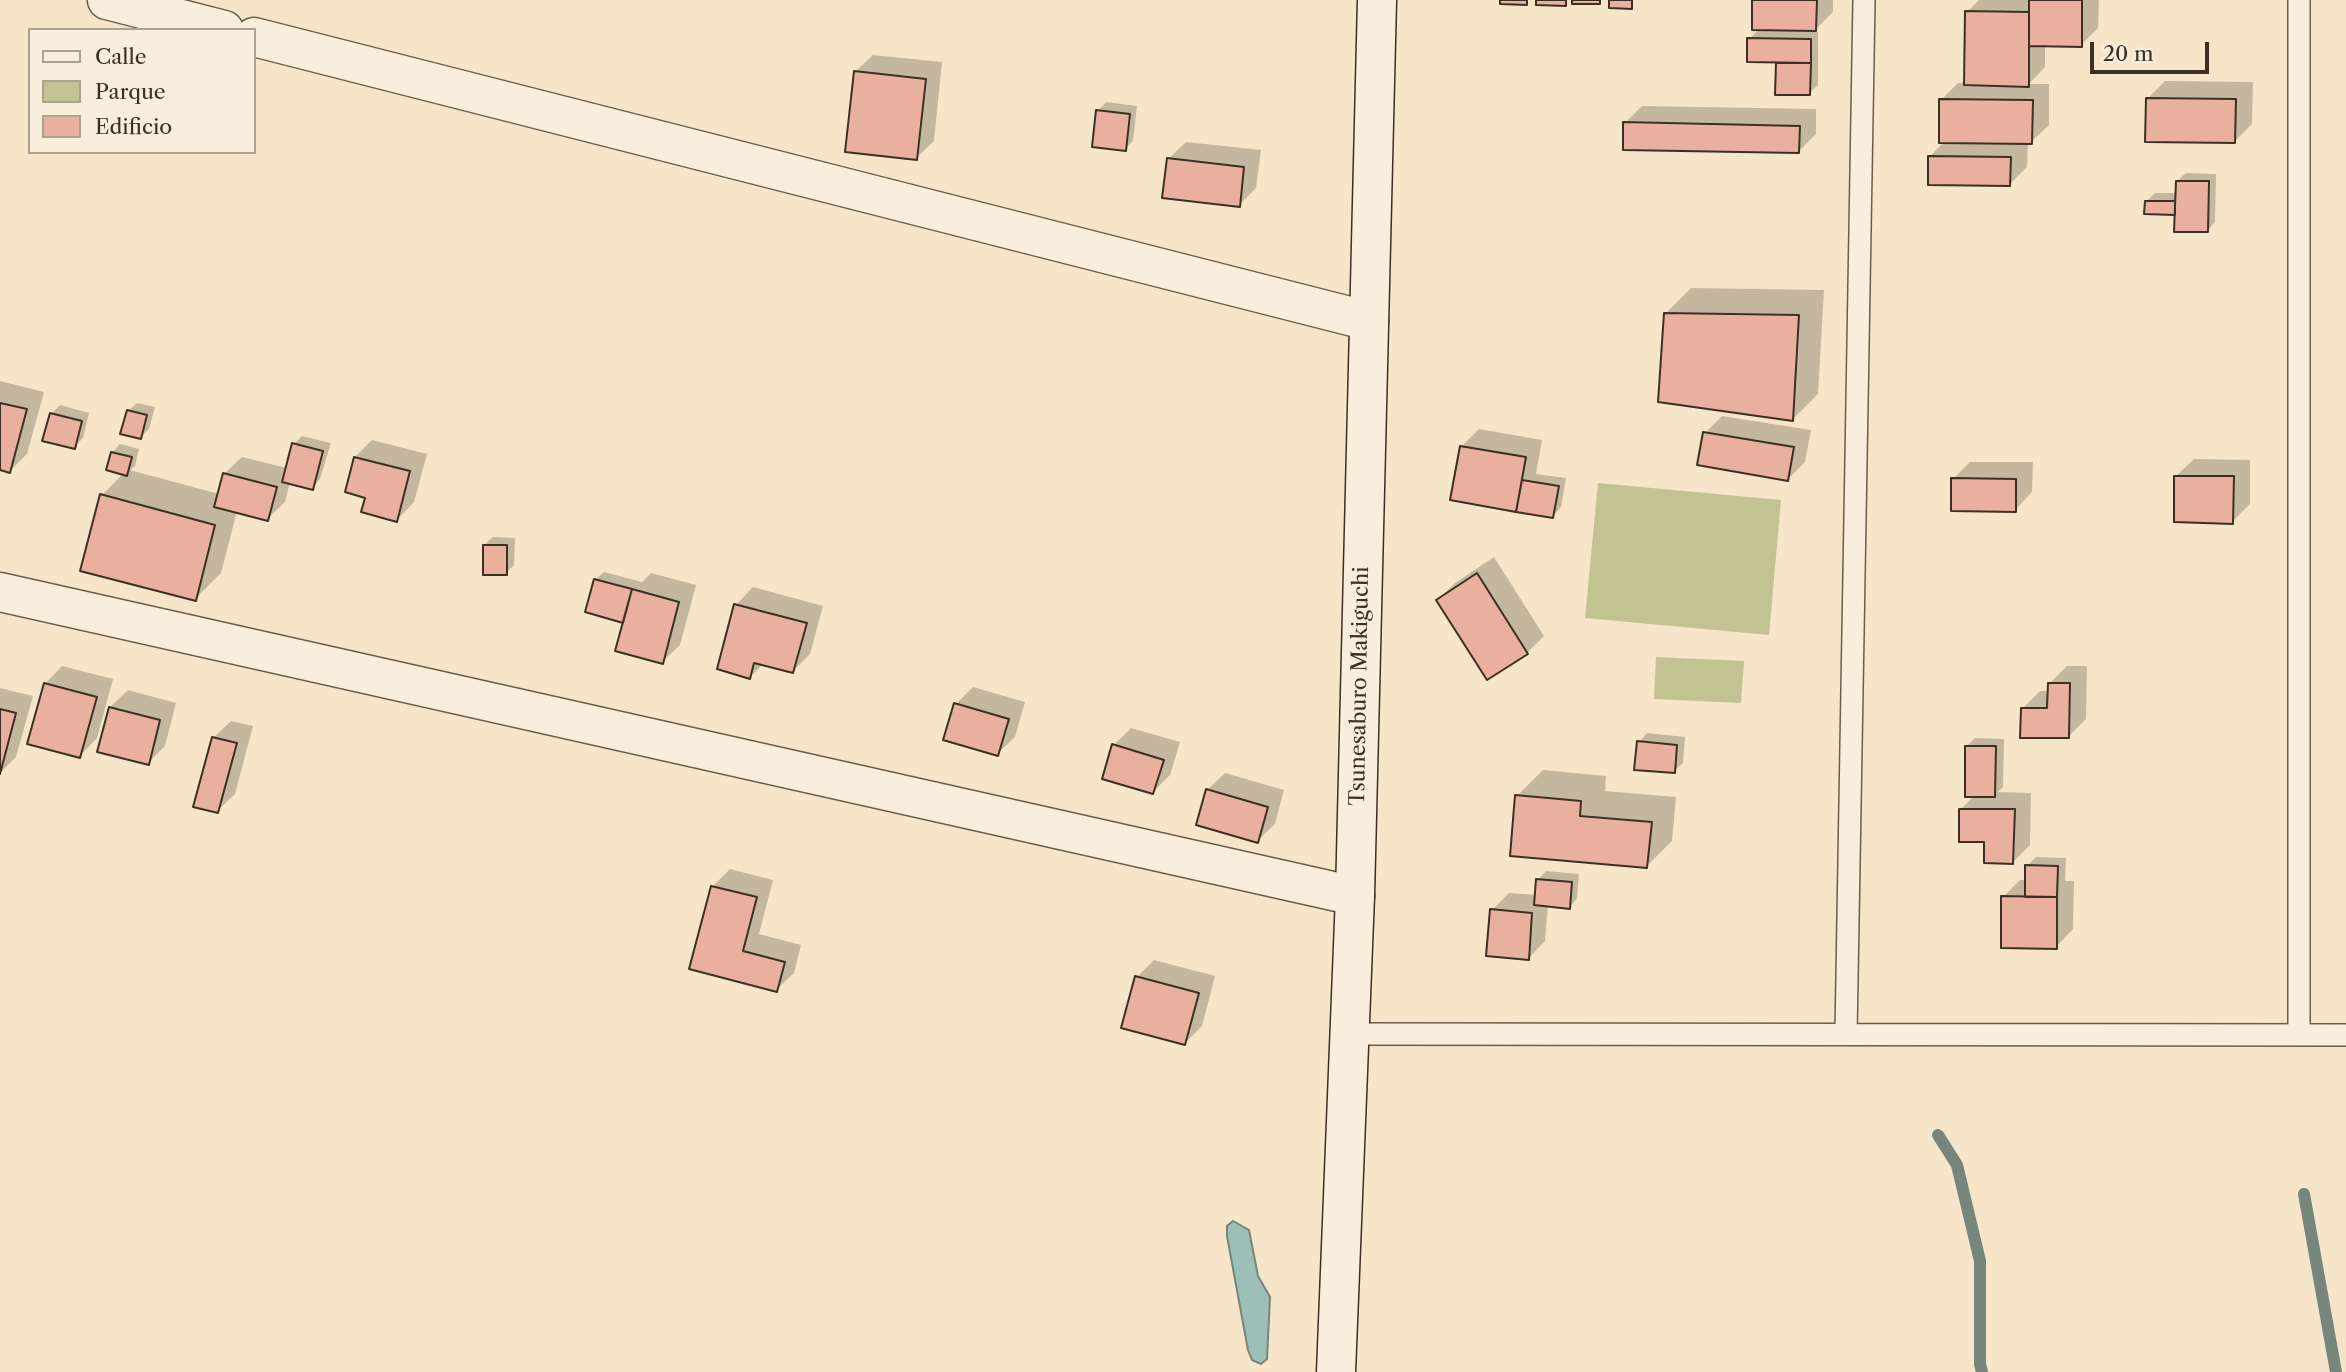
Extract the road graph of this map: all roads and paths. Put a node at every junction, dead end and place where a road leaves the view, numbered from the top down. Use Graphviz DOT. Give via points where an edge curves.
graph roads {
  1 [pos="107,0"];
  2 [pos="1377,0"];
  3 [pos="1864,0"];
  4 [pos="2299,0"];
  5 [pos="216,28"];
  6 [pos="256,38"];
  7 [pos="1369,321"];
  8 [pos="0,592"];
  9 [pos="1355,896"];
  10 [pos="1349,1034"];
  11 [pos="1846,1034"];
  12 [pos="2299,1035"];
  13 [pos="2346,1035"];
  14 [pos="1335,1372"];
  1 -- 5 [label="street"];
  2 -- 7 [label="street, Tsunesaburo Makiguchi"];
  3 -- 11 [label="lane"];
  4 -- 12 [label="lane"];
  6 -- 7 [label="street"];
  7 -- 9 [label="street, Tsunesaburo Makiguchi"];
  8 -- 9 [label="street"];
  9 -- 10 [label="street, Tsunesaburo Makiguchi"];
  10 -- 11 [label="lane"];
  10 -- 14 [label="street, Tsunesaburo Makiguchi"];
  11 -- 12 [label="lane"];
  12 -- 13 [label="lane"];
}
